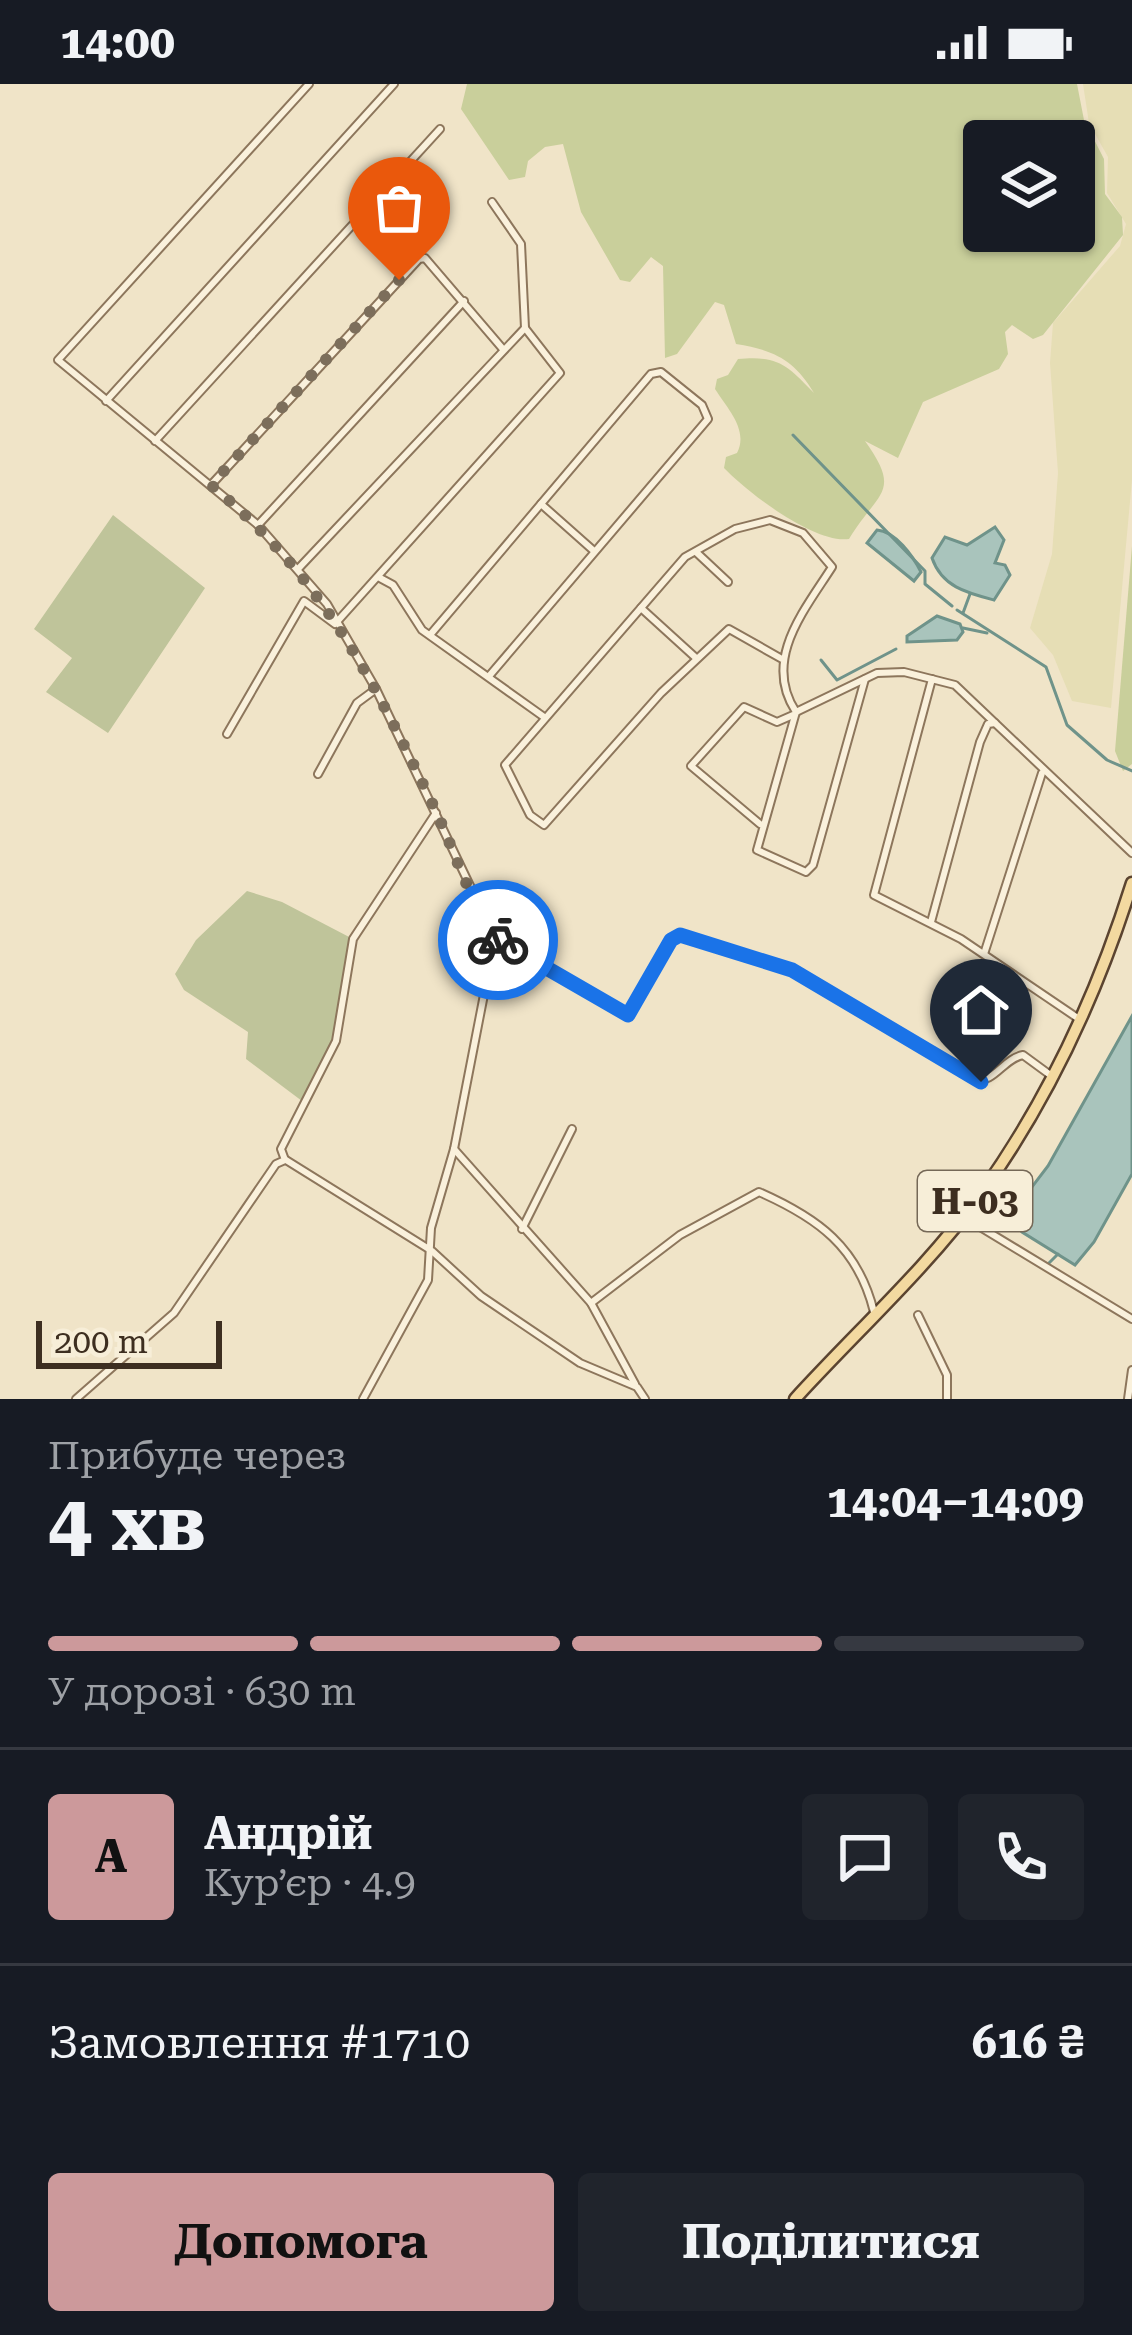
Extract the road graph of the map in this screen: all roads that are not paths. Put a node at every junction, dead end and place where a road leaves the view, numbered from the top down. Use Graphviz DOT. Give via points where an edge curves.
graph roads {
  1 [pos="309,84"];
  2 [pos="394,84"];
  3 [pos="440,129"];
  4 [pos="492,202"];
  5 [pos="464,301"];
  6 [pos="525,328"];
  7 [pos="502,348"];
  8 [pos="106,402"];
  9 [pos="155,441"];
  10 [pos="211,485"];
  11 [pos="541,504"];
  12 [pos="258,525"];
  13 [pos="594,551"];
  14 [pos="695,552"];
  15 [pos="298,569"];
  16 [pos="380,578"];
  17 [pos="728,582"];
  18 [pos="640,607"];
  19 [pos="335,624"];
  20 [pos="430,635"];
  21 [pos="696,658"];
  22 [pos="782,659"];
  23 [pos="490,675"];
  24 [pos="866,679"];
  25 [pos="932,679"];
  26 [pos="376,689"];
  27 [pos="796,712"];
  28 [pos="544,717"];
  29 [pos="785,722"];
  30 [pos="998,723"];
  31 [pos="786,732"];
  32 [pos="227,734"];
  33 [pos="1042,773"];
  34 [pos="318,774"];
  35 [pos="436,813"];
  36 [pos="761,824"];
  37 [pos="1132,854"];
  38 [pos="1132,883"];
  39 [pos="931,922"];
  40 [pos="495,938"];
  41 [pos="984,954"];
  42 [pos="1082,1021"];
  43 [pos="1053,1077"];
  44 [pos="572,1129"];
  45 [pos="454,1149"];
  46 [pos="285,1160"];
  47 [pos="962,1216"];
  48 [pos="522,1229"];
  49 [pos="432,1251"];
  50 [pos="591,1303"];
  51 [pos="874,1312"];
  52 [pos="918,1315"];
  53 [pos="1132,1319"];
  54 [pos="1132,1370"];
  55 [pos="637,1387"];
  56 [pos="76,1399"];
  57 [pos="363,1399"];
  58 [pos="645,1399"];
  59 [pos="795,1399"];
  60 [pos="947,1399"];
  61 [pos="1128,1399"];
  1 -- 8 [label="street" via="58,360"];
  2 -- 8 [label="street"];
  3 -- 9 [label="street"];
  4 -- 6 [label="street" via="521,244"];
  5 -- 7 [label="street"];
  5 -- 10 [label="street" via="425,258"];
  5 -- 12 [label="street"];
  6 -- 7 [label="street"];
  6 -- 16 [label="street" via="560,373"];
  7 -- 15 [label="street"];
  8 -- 9 [label="street"];
  9 -- 10 [label="street"];
  10 -- 12 [label="street"];
  11 -- 13 [label="street"];
  11 -- 13 [label="street" via="651,374 661,372 709,411"];
  11 -- 20 [label="street"];
  12 -- 15 [label="street"];
  13 -- 23 [label="street"];
  14 -- 17 [label="street"];
  14 -- 18 [label="street"];
  14 -- 22 [label="street" via="770,520 803,533 831,561"];
  15 -- 19 [label="street"];
  16 -- 19 [label="street"];
  16 -- 20 [label="street"];
  18 -- 21 [label="street"];
  18 -- 28 [label="street"];
  19 -- 26 [label="street"];
  19 -- 32 [label="street" via="304,602"];
  20 -- 23 [label="street"];
  21 -- 22 [label="street" via="736,629"];
  21 -- 28 [label="street" via="540,826 505,765"];
  22 -- 27 [label="street"];
  23 -- 28 [label="street"];
  24 -- 25 [label="street" via="891,671"];
  24 -- 27 [label="street"];
  24 -- 36 [label="street" via="811,871 760,855"];
  25 -- 30 [label="street" via="955,685"];
  25 -- 39 [label="street" via="874,895"];
  26 -- 34 [label="street" via="358,704"];
  26 -- 35 [label="street"];
  27 -- 29 [label="street"];
  27 -- 31 [label="street"];
  29 -- 31 [label="street"];
  29 -- 36 [label="street" via="747,705 691,766"];
  30 -- 33 [label="street"];
  30 -- 39 [label="street" via="988,724 980,742"];
  31 -- 36 [label="street"];
  33 -- 37 [label="street" via="1078,797"];
  33 -- 41 [label="street"];
  35 -- 40 [label="street"];
  35 -- 46 [label="street" via="352,939 336,1041 281,1149"];
  38 -- 42 [label="main road, Н-03"];
  39 -- 41 [label="street"];
  40 -- 43 [label="street" via="628,1015 680,935 792,970 974,1080 1023,1055"];
  40 -- 45 [label="street"];
  41 -- 42 [label="street"];
  42 -- 43 [label="main road, Н-03"];
  43 -- 47 [label="main road, Н-03"];
  44 -- 48 [label="street"];
  45 -- 48 [label="street"];
  45 -- 49 [label="street"];
  46 -- 49 [label="street"];
  46 -- 56 [label="street" via="174,1313"];
  47 -- 51 [label="main road, Н-03"];
  47 -- 53 [label="street"];
  48 -- 50 [label="street"];
  49 -- 55 [label="street" via="481,1296 580,1363"];
  49 -- 57 [label="street" via="428,1280"];
  50 -- 51 [label="street" via="680,1235 759,1192 837,1238"];
  50 -- 55 [label="street"];
  51 -- 59 [label="main road, Н-03"];
  52 -- 60 [label="street" via="947,1375"];
  54 -- 61 [label="street"];
  55 -- 58 [label="street"];
}
